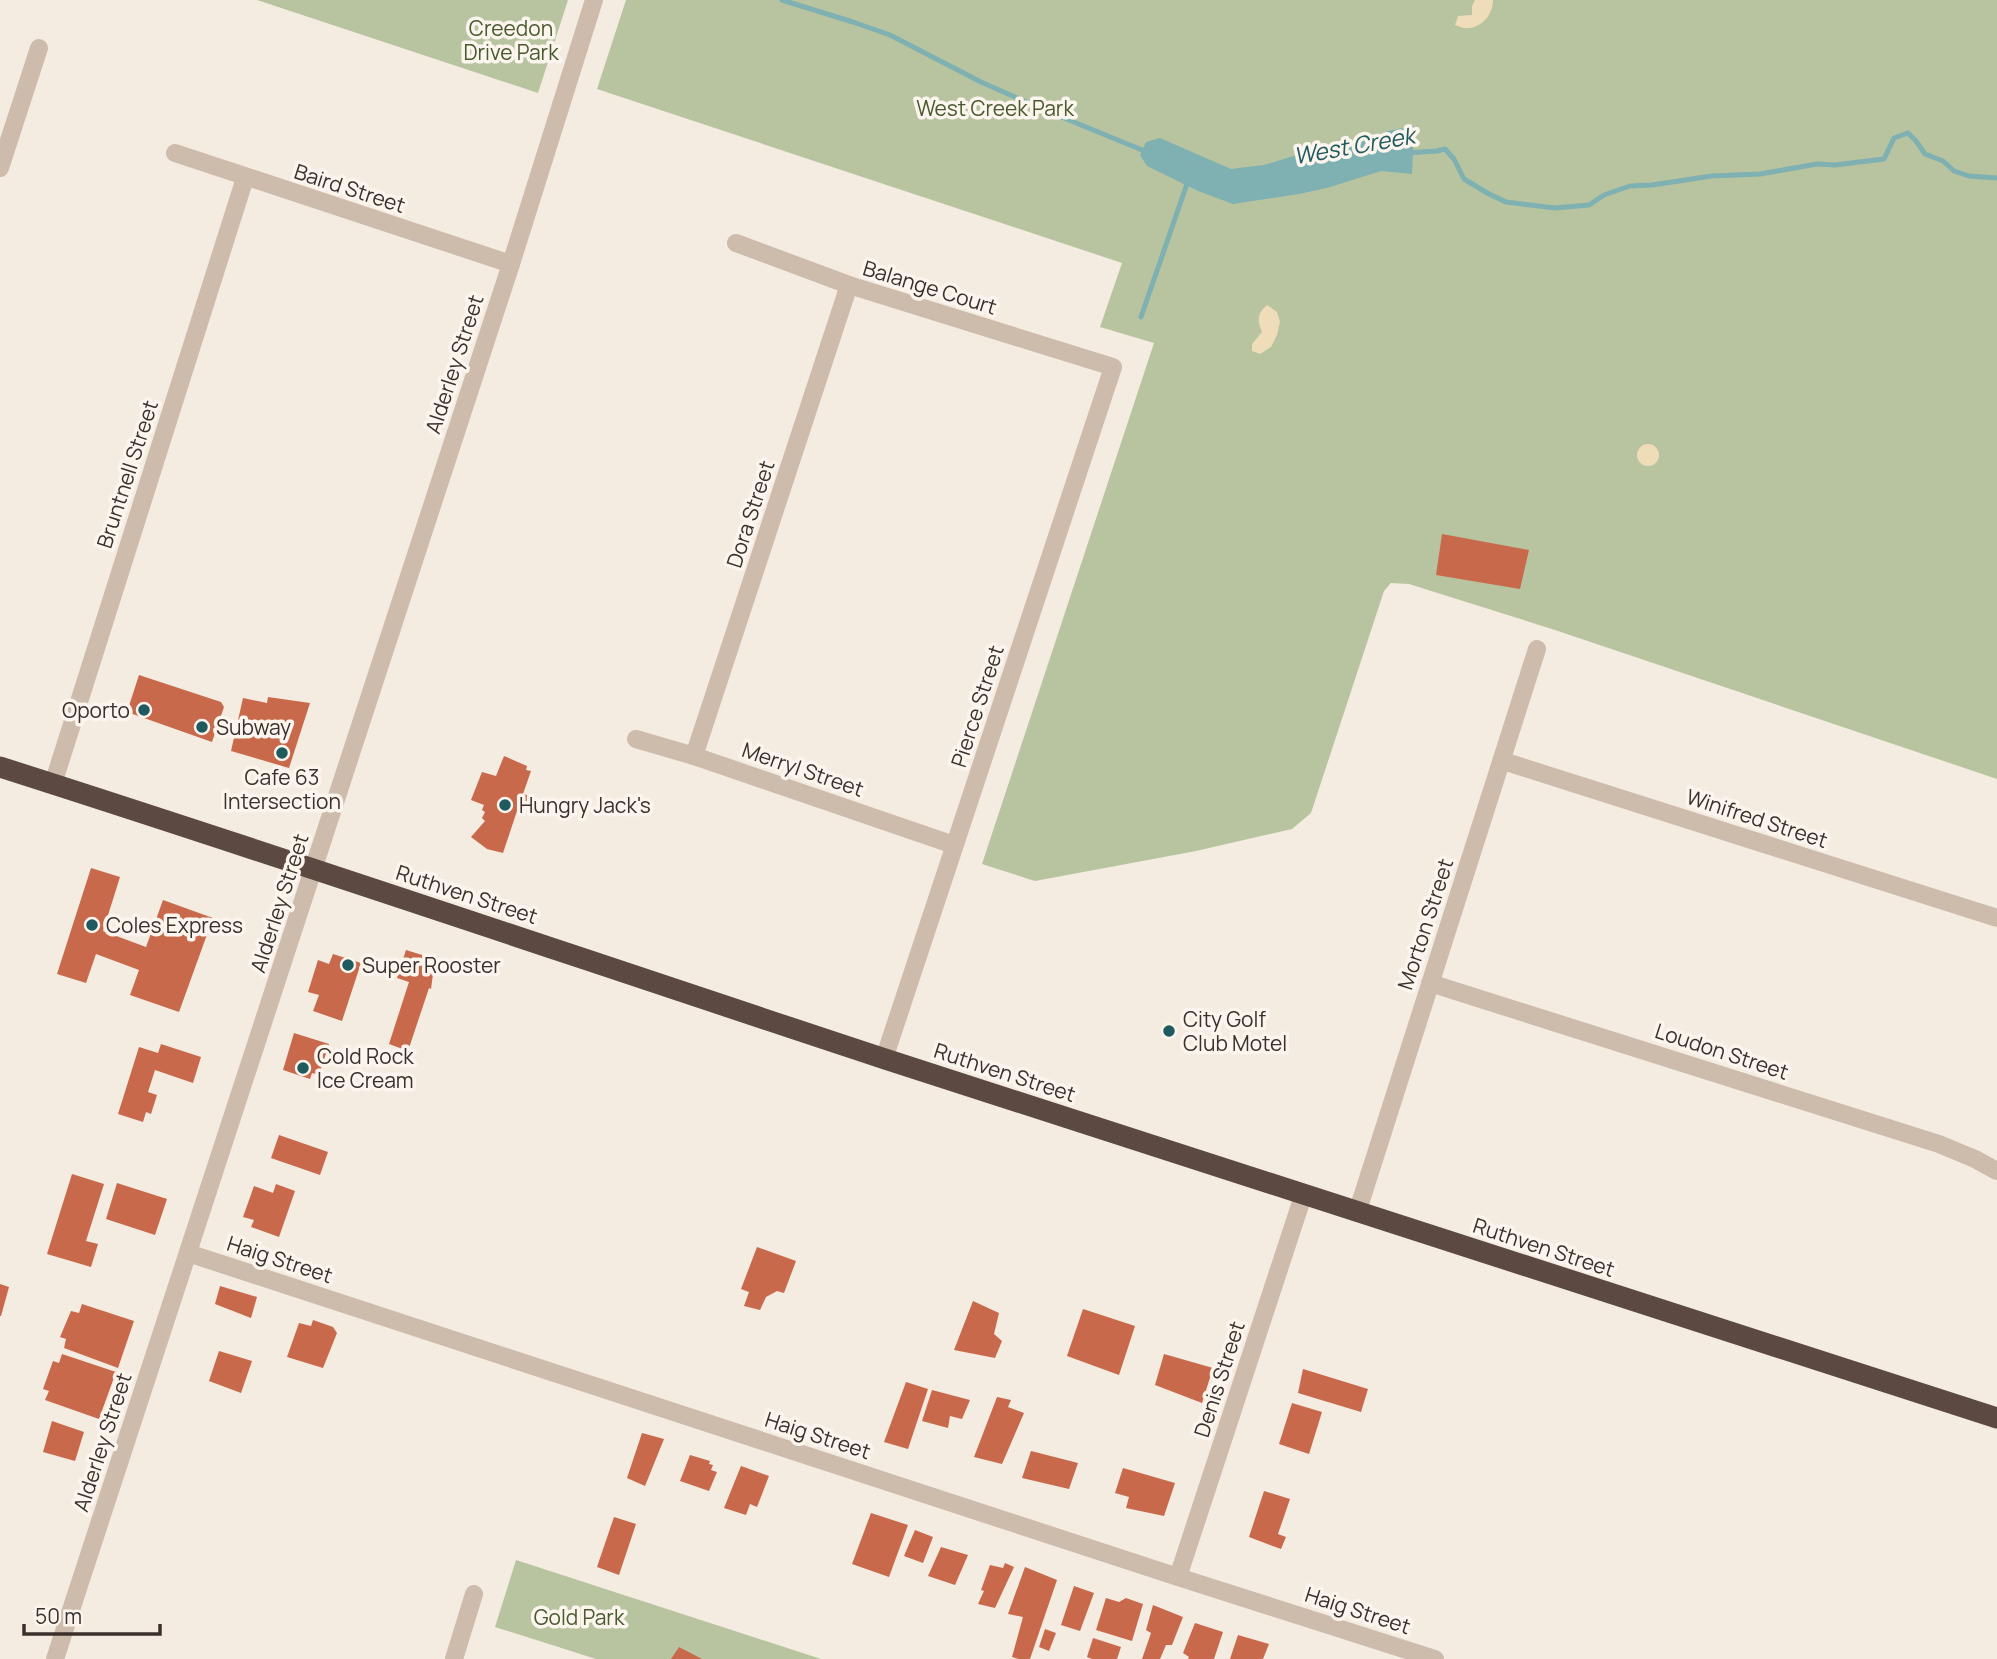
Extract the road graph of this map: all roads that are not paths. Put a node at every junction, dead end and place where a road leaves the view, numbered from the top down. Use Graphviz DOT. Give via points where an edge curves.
graph roads {
  1 [pos="594,0"];
  2 [pos="39,48"];
  3 [pos="175,153"];
  4 [pos="0,168"];
  5 [pos="245,178"];
  6 [pos="736,243"];
  7 [pos="511,264"];
  8 [pos="849,285"];
  9 [pos="1113,367"];
  10 [pos="1537,649"];
  11 [pos="636,739"];
  12 [pos="694,756"];
  13 [pos="1503,761"];
  14 [pos="0,767"];
  15 [pos="52,784"];
  16 [pos="954,845"];
  17 [pos="314,868"];
  18 [pos="1997,918"];
  19 [pos="1430,982"];
  20 [pos="884,1059"];
  21 [pos="1997,1171"];
  22 [pos="1304,1196"];
  23 [pos="1357,1213"];
  24 [pos="188,1253"];
  25 [pos="1997,1418"];
  26 [pos="1178,1577"];
  27 [pos="474,1594"];
  28 [pos="55,1659"];
  29 [pos="454,1659"];
  30 [pos="1435,1659"];
  1 -- 7 [label="street, Alderley Street"];
  2 -- 4 [label="street"];
  3 -- 5 [label="street, Baird Street"];
  5 -- 7 [label="street, Baird Street"];
  5 -- 15 [label="street, Bruntnell Street"];
  6 -- 8 [label="street, Balange Court"];
  7 -- 17 [label="street, Alderley Street"];
  8 -- 9 [label="street, Balange Court"];
  8 -- 12 [label="street, Dora Street"];
  9 -- 16 [label="street, Pierce Street"];
  10 -- 13 [label="street, Morton Street"];
  11 -- 12 [label="street, Merryl Street"];
  12 -- 16 [label="street, Merryl Street"];
  13 -- 18 [label="street, Winifred Street"];
  13 -- 19 [label="street, Morton Street"];
  14 -- 15 [label="highway, Ruthven Street"];
  15 -- 17 [label="highway, Ruthven Street"];
  16 -- 20 [label="street, Pierce Street"];
  17 -- 20 [label="highway, Ruthven Street"];
  17 -- 24 [label="street, Alderley Street"];
  19 -- 21 [label="street, Loudon Street" via="1939,1144"];
  19 -- 23 [label="street, Morton Street"];
  20 -- 22 [label="highway, Ruthven Street"];
  22 -- 23 [label="highway, Ruthven Street"];
  22 -- 26 [label="street, Denis Street"];
  23 -- 25 [label="highway, Ruthven Street"];
  24 -- 26 [label="street, Haig Street"];
  24 -- 28 [label="street, Alderley Street"];
  26 -- 30 [label="street, Haig Street"];
  27 -- 29 [label="street"];
}
